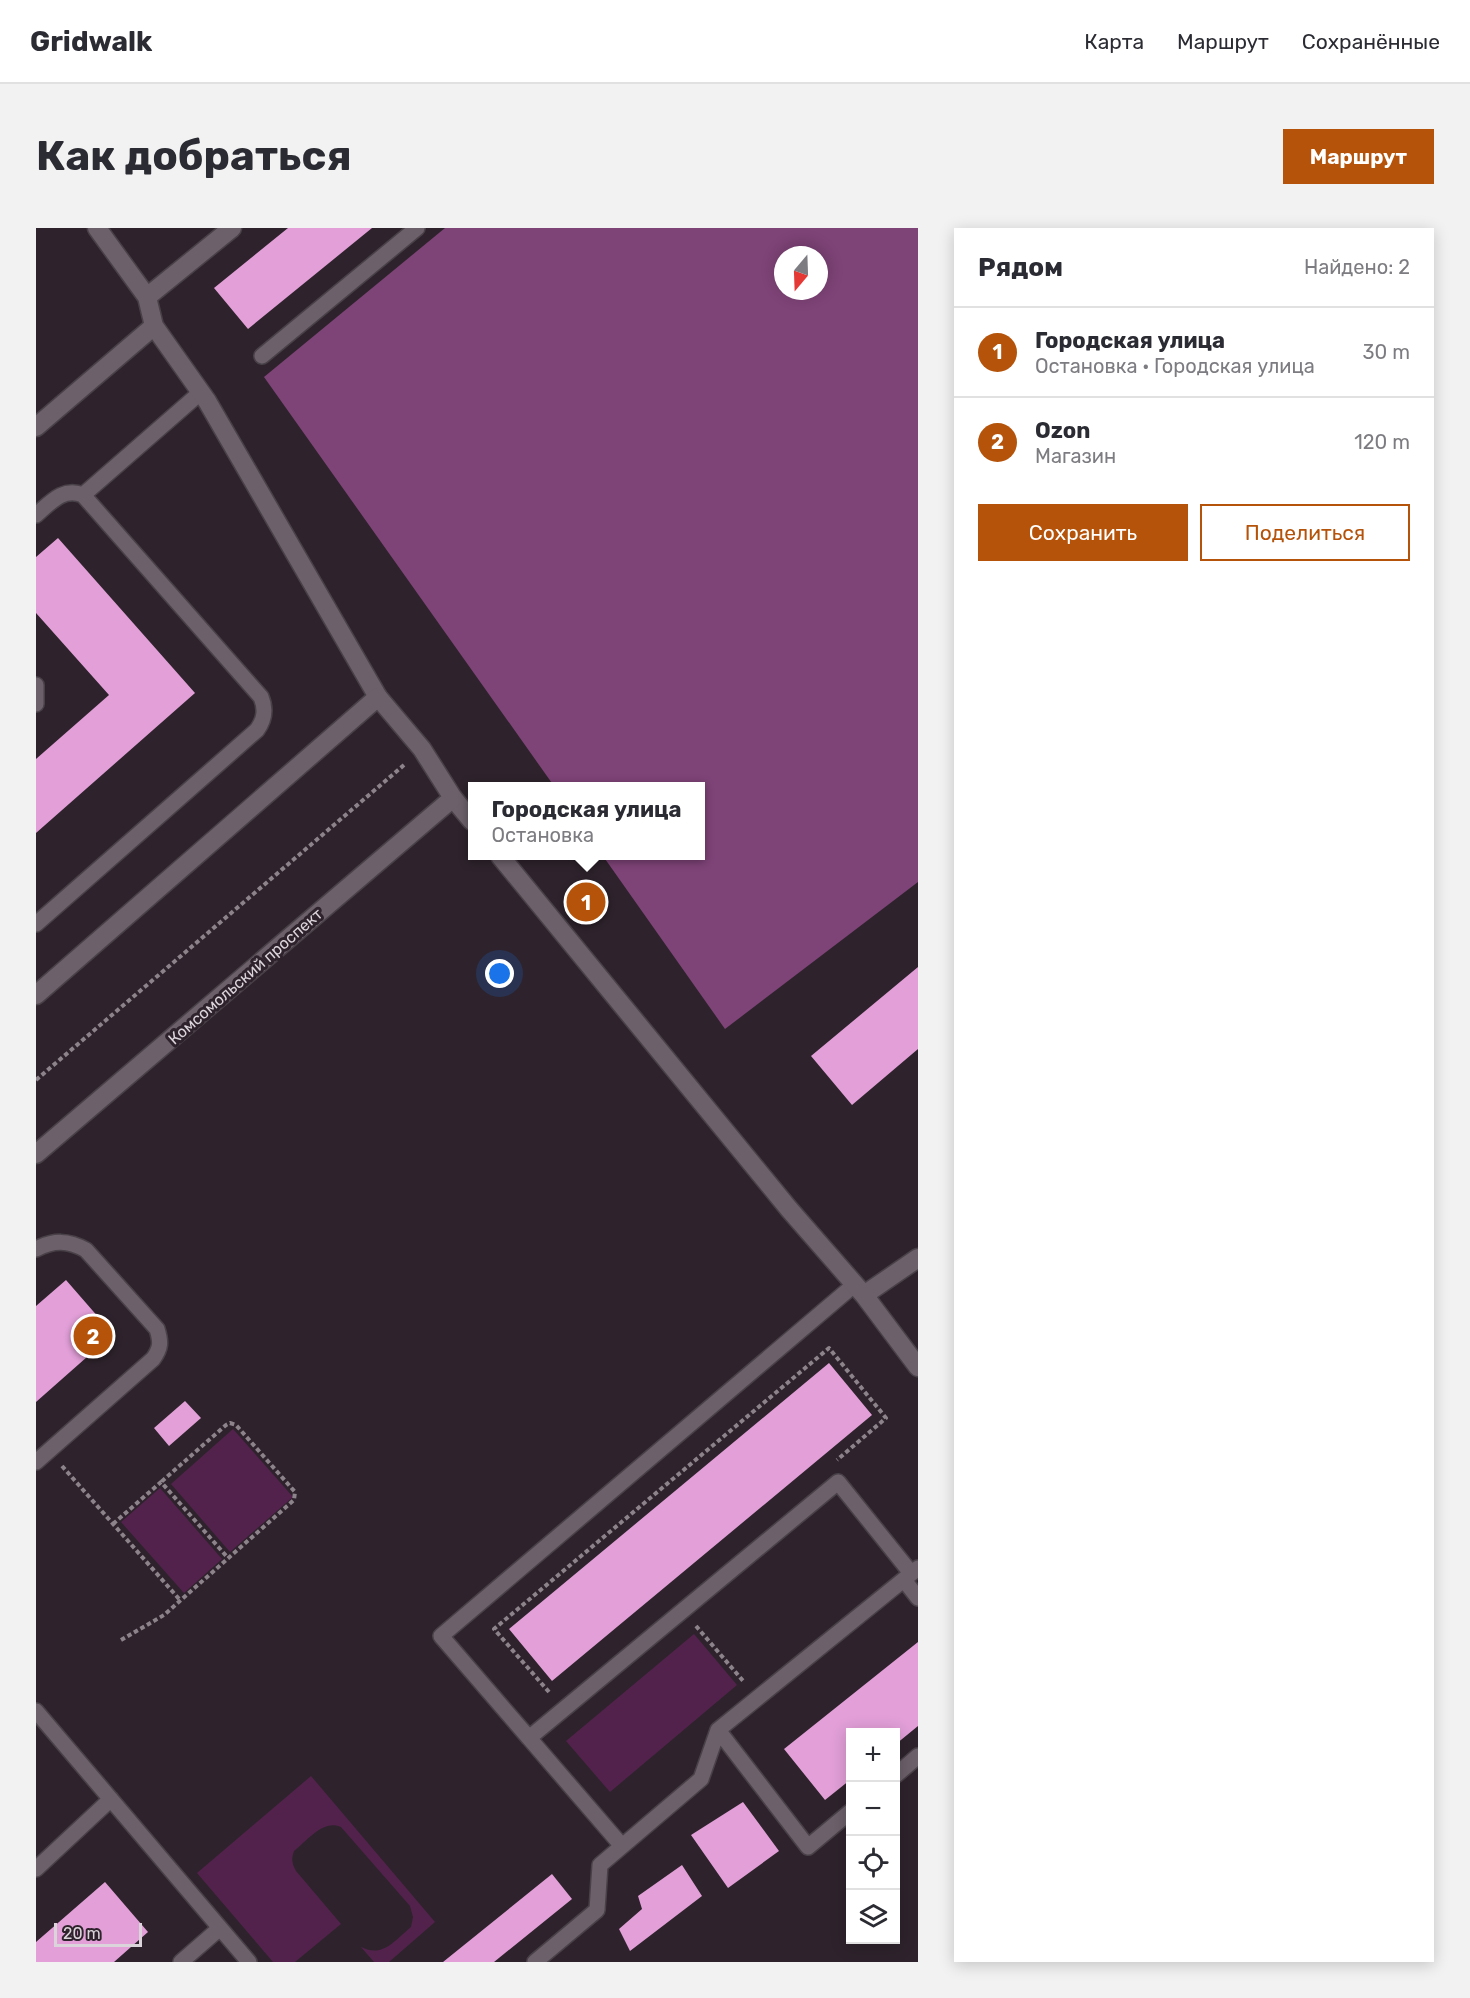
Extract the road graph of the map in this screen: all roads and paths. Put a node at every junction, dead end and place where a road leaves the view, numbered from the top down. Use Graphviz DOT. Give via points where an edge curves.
graph roads {
  1 [pos="97,228"];
  2 [pos="232,228"];
  3 [pos="417,228"];
  4 [pos="147,297"];
  5 [pos="154,326"];
  6 [pos="262,356"];
  7 [pos="201,392"];
  8 [pos="36,427"];
  9 [pos="83,495"];
  10 [pos="36,515"];
  11 [pos="36,685"];
  12 [pos="378,697"];
  13 [pos="36,704"];
  14 [pos="422,749"];
  15 [pos="453,798"];
  16 [pos="468,816"];
  17 [pos="504,860"];
  18 [pos="36,924"];
  19 [pos="36,995"];
  20 [pos="36,1080"];
  21 [pos="36,1154"];
  22 [pos="36,1249"];
  23 [pos="918,1258"];
  24 [pos="859,1290"];
  25 [pos="918,1367"];
  26 [pos="49,1451"];
  27 [pos="36,1462"];
  28 [pos="161,1482"];
  29 [pos="838,1482"];
  30 [pos="113,1524"];
  31 [pos="228,1558"];
  32 [pos="911,1574"];
  33 [pos="918,1598"];
  34 [pos="180,1600"];
  35 [pos="683,1611"];
  36 [pos="121,1640"];
  37 [pos="554,1698"];
  38 [pos="758,1698"];
  39 [pos="36,1711"];
  40 [pos="718,1730"];
  41 [pos="529,1738"];
  42 [pos="918,1756"];
  43 [pos="900,1772"];
  44 [pos="111,1799"];
  45 [pos="846,1815"];
  46 [pos="622,1846"];
  47 [pos="36,1869"];
  48 [pos="220,1928"];
  49 [pos="181,1962"];
  50 [pos="249,1962"];
  51 [pos="536,1962"];
  1 -- 4 [label="street"];
  2 -- 4 [label="street"];
  3 -- 6 [label="lane"];
  4 -- 5 [label="street"];
  5 -- 7 [label="street"];
  5 -- 8 [label="street"];
  7 -- 9 [label="lane"];
  7 -- 12 [label="street"];
  9 -- 10 [label="lane" via="59,495"];
  9 -- 18 [label="lane" via="261,697 264,713 257,730"];
  11 -- 13 [label="lane"];
  12 -- 14 [label="street"];
  12 -- 19 [label="street"];
  14 -- 15 [label="street"];
  14 -- 20 [label="path"];
  15 -- 16 [label="street"];
  15 -- 21 [label="street, Комсомольский проспект"];
  17 -- 24 [label="street"];
  22 -- 26 [label="lane" via="62,1241 86,1250 157,1329 161,1341 153,1359"];
  23 -- 24 [label="street"];
  24 -- 25 [label="street"];
  24 -- 41 [label="lane" via="441,1636"];
  26 -- 27 [label="lane"];
  26 -- 30 [label="path"];
  28 -- 30 [label="path"];
  28 -- 31 [label="path"];
  28 -- 31 [label="path" via="230,1423 236,1425 295,1492 294,1500"];
  29 -- 32 [label="lane"];
  29 -- 35 [label="lane"];
  29 -- 37 [label="path" via="827,1468 886,1418 829,1348 494,1629"];
  30 -- 34 [label="path"];
  31 -- 34 [label="path"];
  32 -- 33 [label="lane"];
  32 -- 38 [label="lane"];
  34 -- 36 [label="path" via="153,1623"];
  35 -- 38 [label="path"];
  35 -- 41 [label="lane"];
  38 -- 40 [label="lane"];
  39 -- 44 [label="lane"];
  40 -- 45 [label="lane" via="808,1847"];
  40 -- 46 [label="lane" via="701,1779"];
  41 -- 46 [label="lane"];
  42 -- 43 [label="lane"];
  44 -- 47 [label="lane"];
  44 -- 48 [label="lane"];
  46 -- 51 [label="lane" via="600,1865 597,1910"];
  48 -- 49 [label="lane"];
  48 -- 50 [label="lane"];
}
